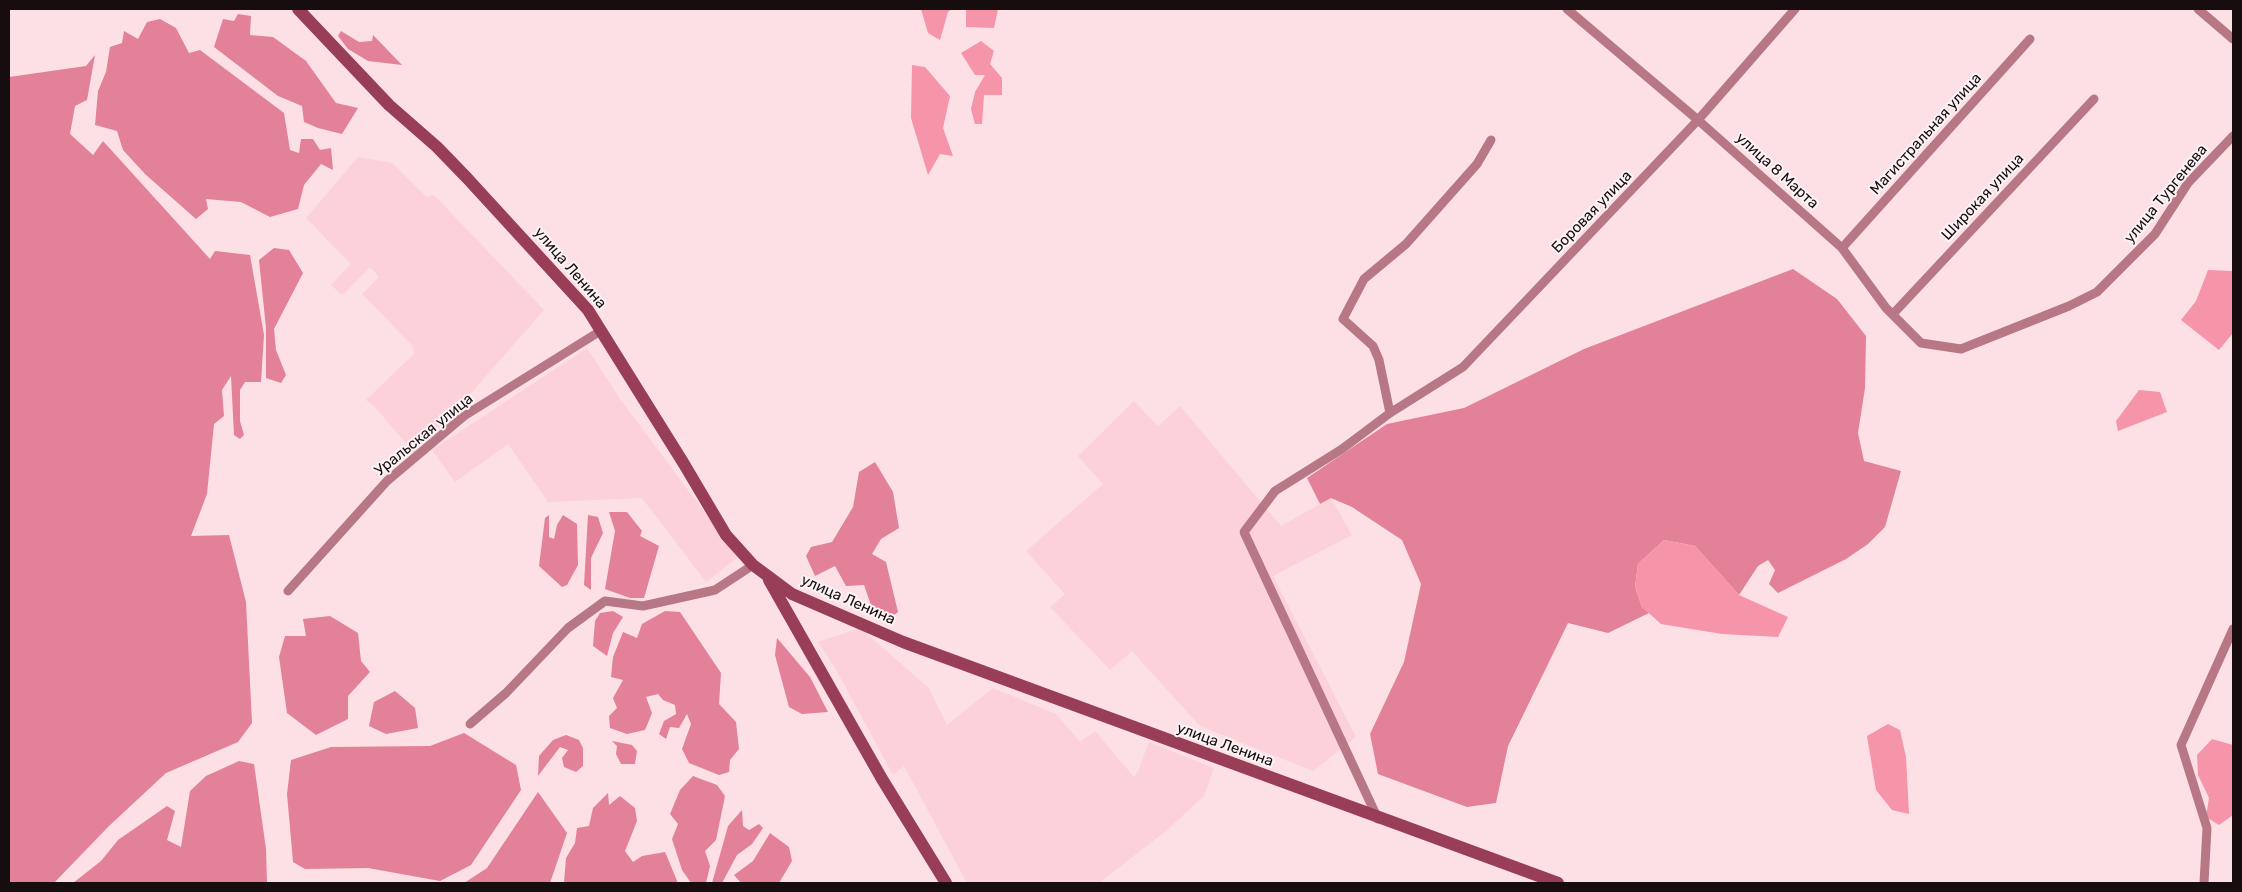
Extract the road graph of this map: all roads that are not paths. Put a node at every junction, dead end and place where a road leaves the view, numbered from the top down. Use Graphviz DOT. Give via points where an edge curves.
graph roads {
  1 [pos="298,9"];
  2 [pos="1567,9"];
  3 [pos="1795,9"];
  4 [pos="2198,9"];
  5 [pos="2030,39"];
  6 [pos="2233,39"];
  7 [pos="2094,99"];
  8 [pos="1698,120"];
  9 [pos="2233,136"];
  10 [pos="1491,140"];
  11 [pos="1842,248"];
  12 [pos="1893,314"];
  13 [pos="602,330"];
  14 [pos="1961,349"];
  15 [pos="1390,412"];
  16 [pos="753,565"];
  17 [pos="767,575"];
  18 [pos="288,591"];
  19 [pos="2233,629"];
  20 [pos="470,724"];
  21 [pos="1378,819"];
  22 [pos="946,883"];
  23 [pos="1558,883"];
  24 [pos="2204,883"];
  1 -- 13 [label="street, улица Ленина" via="390,105 467,178 588,310"];
  2 -- 8 [label="street, улица 8 Марта"];
  3 -- 8 [label="street, Боровая улица"];
  4 -- 6 [label="street"];
  5 -- 11 [label="street, Магистральная улица"];
  7 -- 12 [label="street, Широкая улица"];
  8 -- 11 [label="street, улица 8 Марта"];
  8 -- 15 [label="street, Боровая улица" via="1463,367"];
  9 -- 14 [label="street, улица Тургенева" via="2188,183 2155,234 2097,292"];
  10 -- 15 [label="street" via="1476,164 1406,244 1364,279 1343,319 1373,346"];
  11 -- 12 [label="street, улица 8 Марта"];
  12 -- 14 [label="street, улица 8 Марта" via="1922,344"];
  13 -- 16 [label="street, улица Ленина" via="726,535"];
  13 -- 18 [label="street, Уральская улица" via="464,416 387,481"];
  15 -- 21 [label="street, Боровая улица" via="1342,449 1275,492 1244,532"];
  16 -- 17 [label="street, улица Ленина"];
  16 -- 20 [label="street" via="715,590 643,606 605,601 568,628 506,693"];
  17 -- 21 [label="street, улица Ленина" via="792,594 903,642"];
  17 -- 22 [label="street" via="882,779"];
  19 -- 24 [label="street" via="2181,745 2207,828"];
  21 -- 23 [label="street, улица Ленина"];
}
